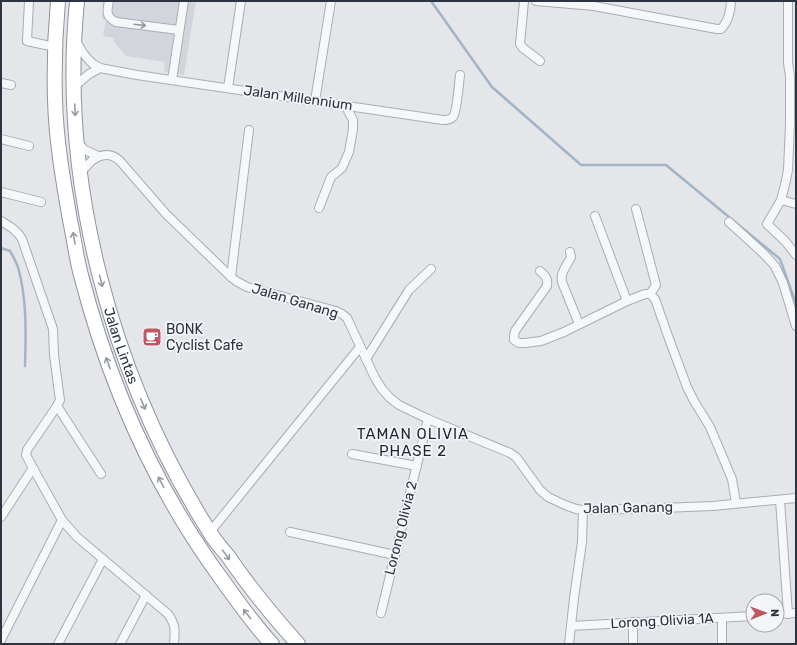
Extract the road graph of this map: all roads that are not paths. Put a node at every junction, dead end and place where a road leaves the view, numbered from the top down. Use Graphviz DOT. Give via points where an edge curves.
graph roads {
  1 [pos="30,1"];
  2 [pos="58,1"];
  3 [pos="77,1"];
  4 [pos="109,1"];
  5 [pos="184,1"];
  6 [pos="241,1"];
  7 [pos="331,1"];
  8 [pos="524,1"];
  9 [pos="536,1"];
  10 [pos="731,1"];
  11 [pos="788,1"];
  12 [pos="179,30"];
  13 [pos="74,39"];
  14 [pos="55,47"];
  15 [pos="540,61"];
  16 [pos="100,68"];
  17 [pos="460,75"];
  18 [pos="172,80"];
  19 [pos="1,83"];
  20 [pos="11,85"];
  21 [pos="74,87"];
  22 [pos="228,88"];
  23 [pos="315,101"];
  24 [pos="345,105"];
  25 [pos="249,130"];
  26 [pos="1,139"];
  27 [pos="77,142"];
  28 [pos="29,146"];
  29 [pos="98,156"];
  30 [pos="81,174"];
  31 [pos="1,192"];
  32 [pos="781,200"];
  33 [pos="41,202"];
  34 [pos="796,204"];
  35 [pos="318,208"];
  36 [pos="636,209"];
  37 [pos="595,216"];
  38 [pos="1,221"];
  39 [pos="729,222"];
  40 [pos="570,252"];
  41 [pos="796,255"];
  42 [pos="431,269"];
  43 [pos="540,271"];
  44 [pos="231,277"];
  45 [pos="650,294"];
  46 [pos="627,301"];
  47 [pos="579,324"];
  48 [pos="796,326"];
  49 [pos="360,347"];
  50 [pos="366,359"];
  51 [pos="57,406"];
  52 [pos="428,419"];
  53 [pos="352,454"];
  54 [pos="417,466"];
  55 [pos="33,468"];
  56 [pos="101,474"];
  57 [pos="188,494"];
  58 [pos="796,498"];
  59 [pos="780,500"];
  60 [pos="736,503"];
  61 [pos="174,506"];
  62 [pos="583,510"];
  63 [pos="1,517"];
  64 [pos="62,520"];
  65 [pos="210,532"];
  66 [pos="290,532"];
  67 [pos="395,555"];
  68 [pos="103,559"];
  69 [pos="146,595"];
  70 [pos="380,613"];
  71 [pos="792,613"];
  72 [pos="745,617"];
  73 [pos="722,618"];
  74 [pos="633,622"];
  75 [pos="571,626"];
  76 [pos="1,640"];
  77 [pos="58,644"];
  78 [pos="120,644"];
  79 [pos="174,644"];
  80 [pos="272,644"];
  81 [pos="298,644"];
  82 [pos="569,644"];
  83 [pos="633,644"];
  84 [pos="722,644"];
  1 -- 14 [label="street" via="27,40"];
  2 -- 14 [label="highway, Jalan Lintas"];
  3 -- 13 [label="highway, Jalan Lintas"];
  4 -- 12 [label="street, one-way" via="108,16 116,22"];
  5 -- 12 [label="street"];
  6 -- 22 [label="street"];
  7 -- 23 [label="street"];
  8 -- 15 [label="street" via="520,44"];
  9 -- 10 [label="street" via="594,6 721,29 727,19"];
  11 -- 32 [label="street" via="790,124 788,170"];
  12 -- 18 [label="street"];
  13 -- 16 [label="street" via="93,64"];
  13 -- 21 [label="highway, Jalan Lintas"];
  61 -- 14 [label="highway, Jalan Lintas, one-way" via="142,445 115,383 80,273 60,160 55,99"];
  16 -- 18 [label="street, Jalan Millennium"];
  16 -- 21 [label="street"];
  17 -- 24 [label="street, Jalan Millennium" via="452,118 444,120"];
  18 -- 22 [label="street, Jalan Millennium"];
  19 -- 20 [label="street"];
  21 -- 27 [label="highway, Jalan Lintas, one-way"];
  22 -- 23 [label="street, Jalan Millennium"];
  23 -- 24 [label="street, Jalan Millennium"];
  24 -- 35 [label="street" via="353,120 349,152 342,168 331,177"];
  25 -- 44 [label="street"];
  26 -- 28 [label="street"];
  27 -- 29 [label="street, Jalan Ganang" via="85,150"];
  27 -- 30 [label="highway, Jalan Lintas"];
  29 -- 30 [label="street"];
  29 -- 44 [label="street, Jalan Ganang" via="109,155 116,158 166,214"];
  30 -- 57 [label="highway, Jalan Lintas, one-way" via="98,269 113,325 158,438"];
  31 -- 33 [label="street"];
  32 -- 34 [label="street"];
  32 -- 41 [label="street" via="767,224"];
  36 -- 45 [label="street" via="656,281"];
  37 -- 46 [label="street"];
  38 -- 51 [label="street" via="15,230 22,239 53,328 60,400"];
  39 -- 48 [label="street" via="775,266"];
  40 -- 47 [label="street" via="571,257 561,277"];
  42 -- 50 [label="street" via="409,290"];
  43 -- 47 [label="street" via="547,279 547,286 515,331 514,340 519,343 540,341"];
  44 -- 49 [label="street, Jalan Ganang" via="247,286 342,314 347,318"];
  45 -- 46 [label="street"];
  45 -- 60 [label="street" via="655,299 687,387 723,455 732,479"];
  46 -- 47 [label="street"];
  49 -- 50 [label="street, Jalan Ganang"];
  49 -- 65 [label="street"];
  50 -- 52 [label="street, Jalan Ganang" via="375,378 390,398"];
  51 -- 55 [label="street" via="27,450 26,455"];
  51 -- 56 [label="street"];
  52 -- 54 [label="street, Lorong Olivia 2"];
  52 -- 62 [label="street, Jalan Ganang" via="510,453 548,497"];
  53 -- 54 [label="street"];
  54 -- 67 [label="street, Lorong Olivia 2"];
  55 -- 63 [label="street"];
  55 -- 64 [label="street"];
  57 -- 61 [label="highway" via="178,497"];
  57 -- 65 [label="highway, Jalan Lintas"];
  58 -- 59 [label="street, Jalan Ganang"];
  59 -- 60 [label="street, Jalan Ganang"];
  59 -- 71 [label="street"];
  60 -- 62 [label="street, Jalan Ganang"];
  80 -- 61 [label="highway, Jalan Lintas, one-way" via="210,564"];
  62 -- 75 [label="street" via="582,542"];
  64 -- 68 [label="street" via="76,537"];
  64 -- 76 [label="street"];
  65 -- 81 [label="highway, Jalan Lintas, one-way" via="256,594"];
  66 -- 67 [label="street"];
  67 -- 70 [label="street, Lorong Olivia 2"];
  68 -- 69 [label="street"];
  68 -- 77 [label="street"];
  69 -- 78 [label="street"];
  69 -- 79 [label="street" via="172,620 175,626"];
  72 -- 73 [label="street, Lorong Olivia 1A"];
  73 -- 74 [label="street, Lorong Olivia 1A"];
  73 -- 84 [label="street"];
  74 -- 75 [label="street, Lorong Olivia 1A"];
  74 -- 83 [label="street"];
  75 -- 82 [label="street"];
}
